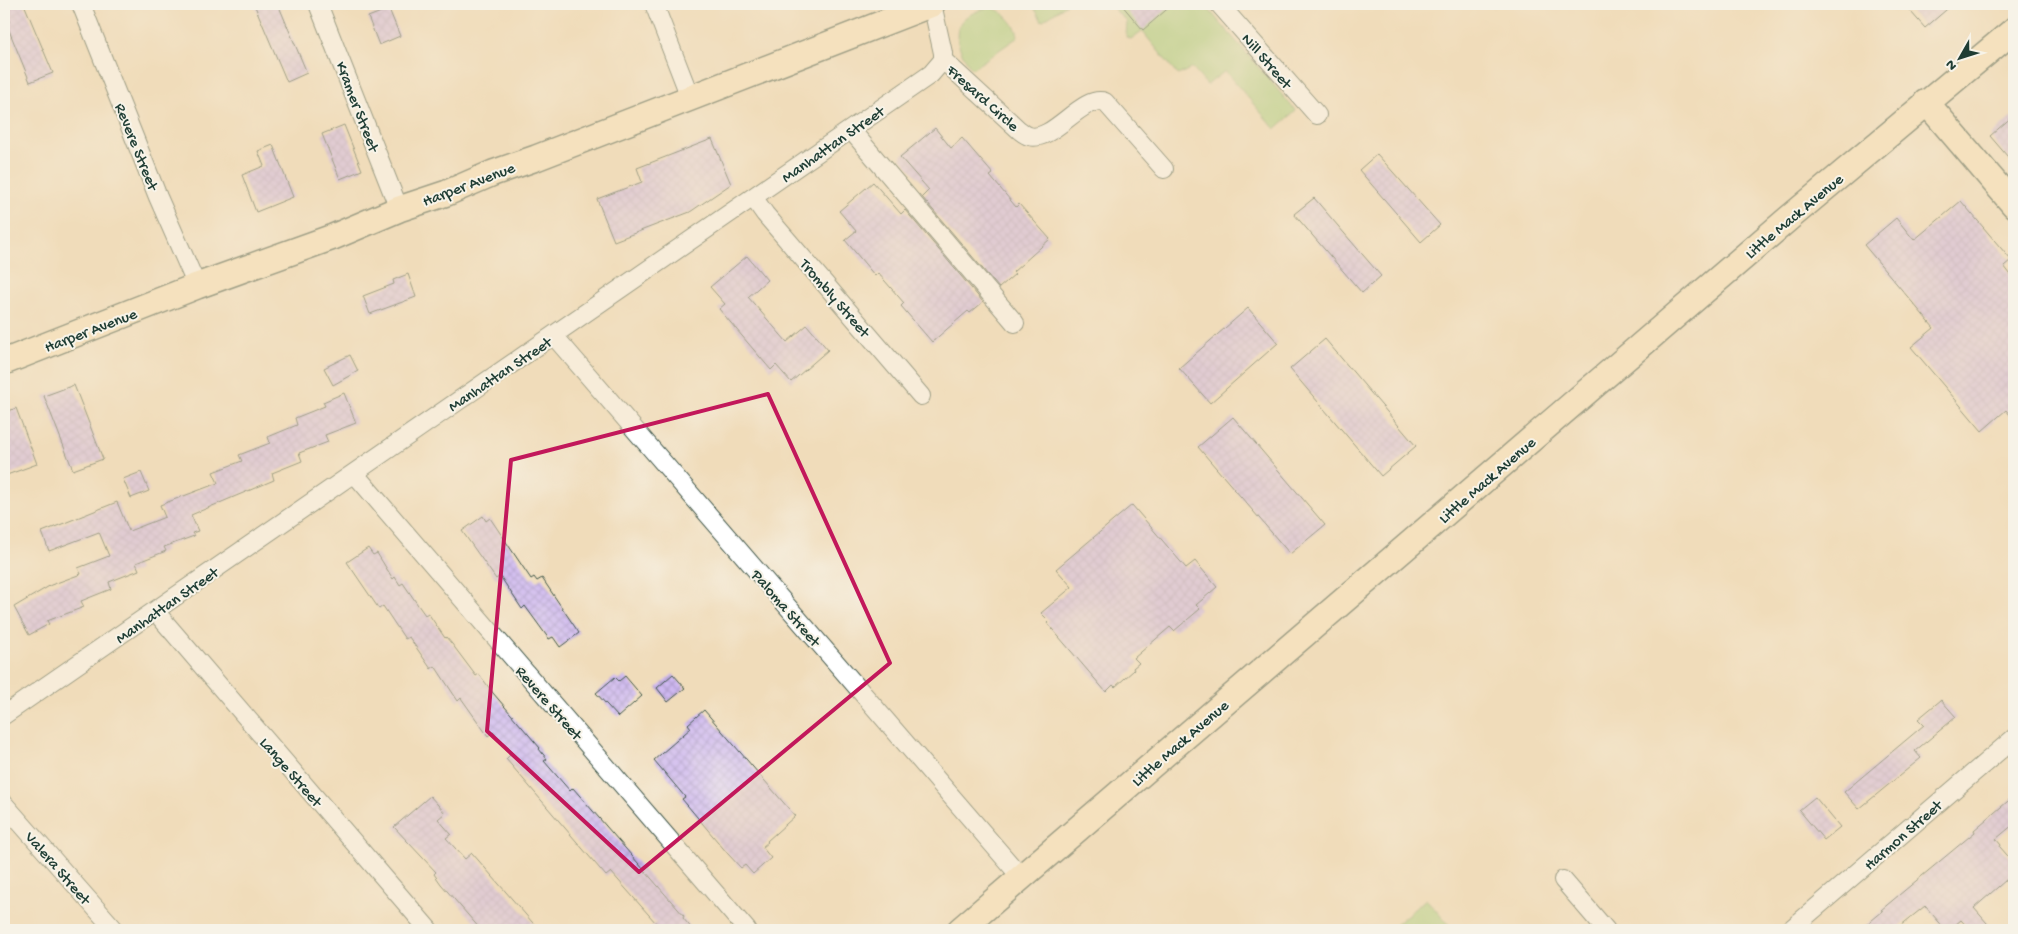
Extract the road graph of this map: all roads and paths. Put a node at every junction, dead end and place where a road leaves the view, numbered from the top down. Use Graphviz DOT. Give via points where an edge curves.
graph roads {
  1 [pos="81,4"];
  2 [pos="318,4"];
  3 [pos="654,4"];
  4 [pos="932,4"];
  5 [pos="1219,4"];
  6 [pos="2014,30"];
  7 [pos="943,60"];
  8 [pos="690,97"];
  9 [pos="1926,102"];
  10 [pos="1317,115"];
  11 [pos="850,130"];
  12 [pos="1164,169"];
  13 [pos="753,197"];
  14 [pos="2014,205"];
  15 [pos="399,209"];
  16 [pos="197,286"];
  17 [pos="1015,323"];
  18 [pos="554,336"];
  19 [pos="4,362"];
  20 [pos="921,396"];
  21 [pos="354,473"];
  22 [pos="155,611"];
  23 [pos="4,715"];
  24 [pos="2014,738"];
  25 [pos="4,804"];
  26 [pos="1021,877"];
  27 [pos="1563,880"];
  28 [pos="115,930"];
  29 [pos="429,930"];
  30 [pos="747,930"];
  31 [pos="960,930"];
  32 [pos="1606,930"];
  33 [pos="1790,930"];
  1 -- 16 [label="street, Revere Street"];
  2 -- 15 [label="street, Kramer Street"];
  3 -- 8 [label="street"];
  4 -- 7 [label="street" via="942,40"];
  4 -- 8 [label="main road, Harper Avenue"];
  5 -- 10 [label="street, Nill Street"];
  6 -- 9 [label="main road, Little Mack Avenue"];
  7 -- 11 [label="street, Manhattan Street" via="931,74"];
  7 -- 12 [label="street, Fresard Circle" via="1028,136 1042,134 1094,101 1105,102"];
  8 -- 15 [label="main road, Harper Avenue"];
  9 -- 14 [label="main road"];
  9 -- 26 [label="main road, Little Mack Avenue"];
  11 -- 13 [label="street, Manhattan Street"];
  11 -- 17 [label="street"];
  13 -- 18 [label="street, Manhattan Street"];
  13 -- 20 [label="street, Trombly Street"];
  15 -- 16 [label="main road, Harper Avenue" via="333,237"];
  16 -- 19 [label="main road, Harper Avenue"];
  18 -- 21 [label="street, Manhattan Street"];
  18 -- 26 [label="street, Paloma Street"];
  21 -- 22 [label="street, Manhattan Street"];
  21 -- 30 [label="street, Revere Street"];
  22 -- 23 [label="street, Manhattan Street"];
  22 -- 29 [label="street, Lange Street"];
  24 -- 33 [label="street, Harmon Street"];
  25 -- 28 [label="street, Valera Street"];
  26 -- 31 [label="main road, Little Mack Avenue"];
  27 -- 32 [label="street"];
}
